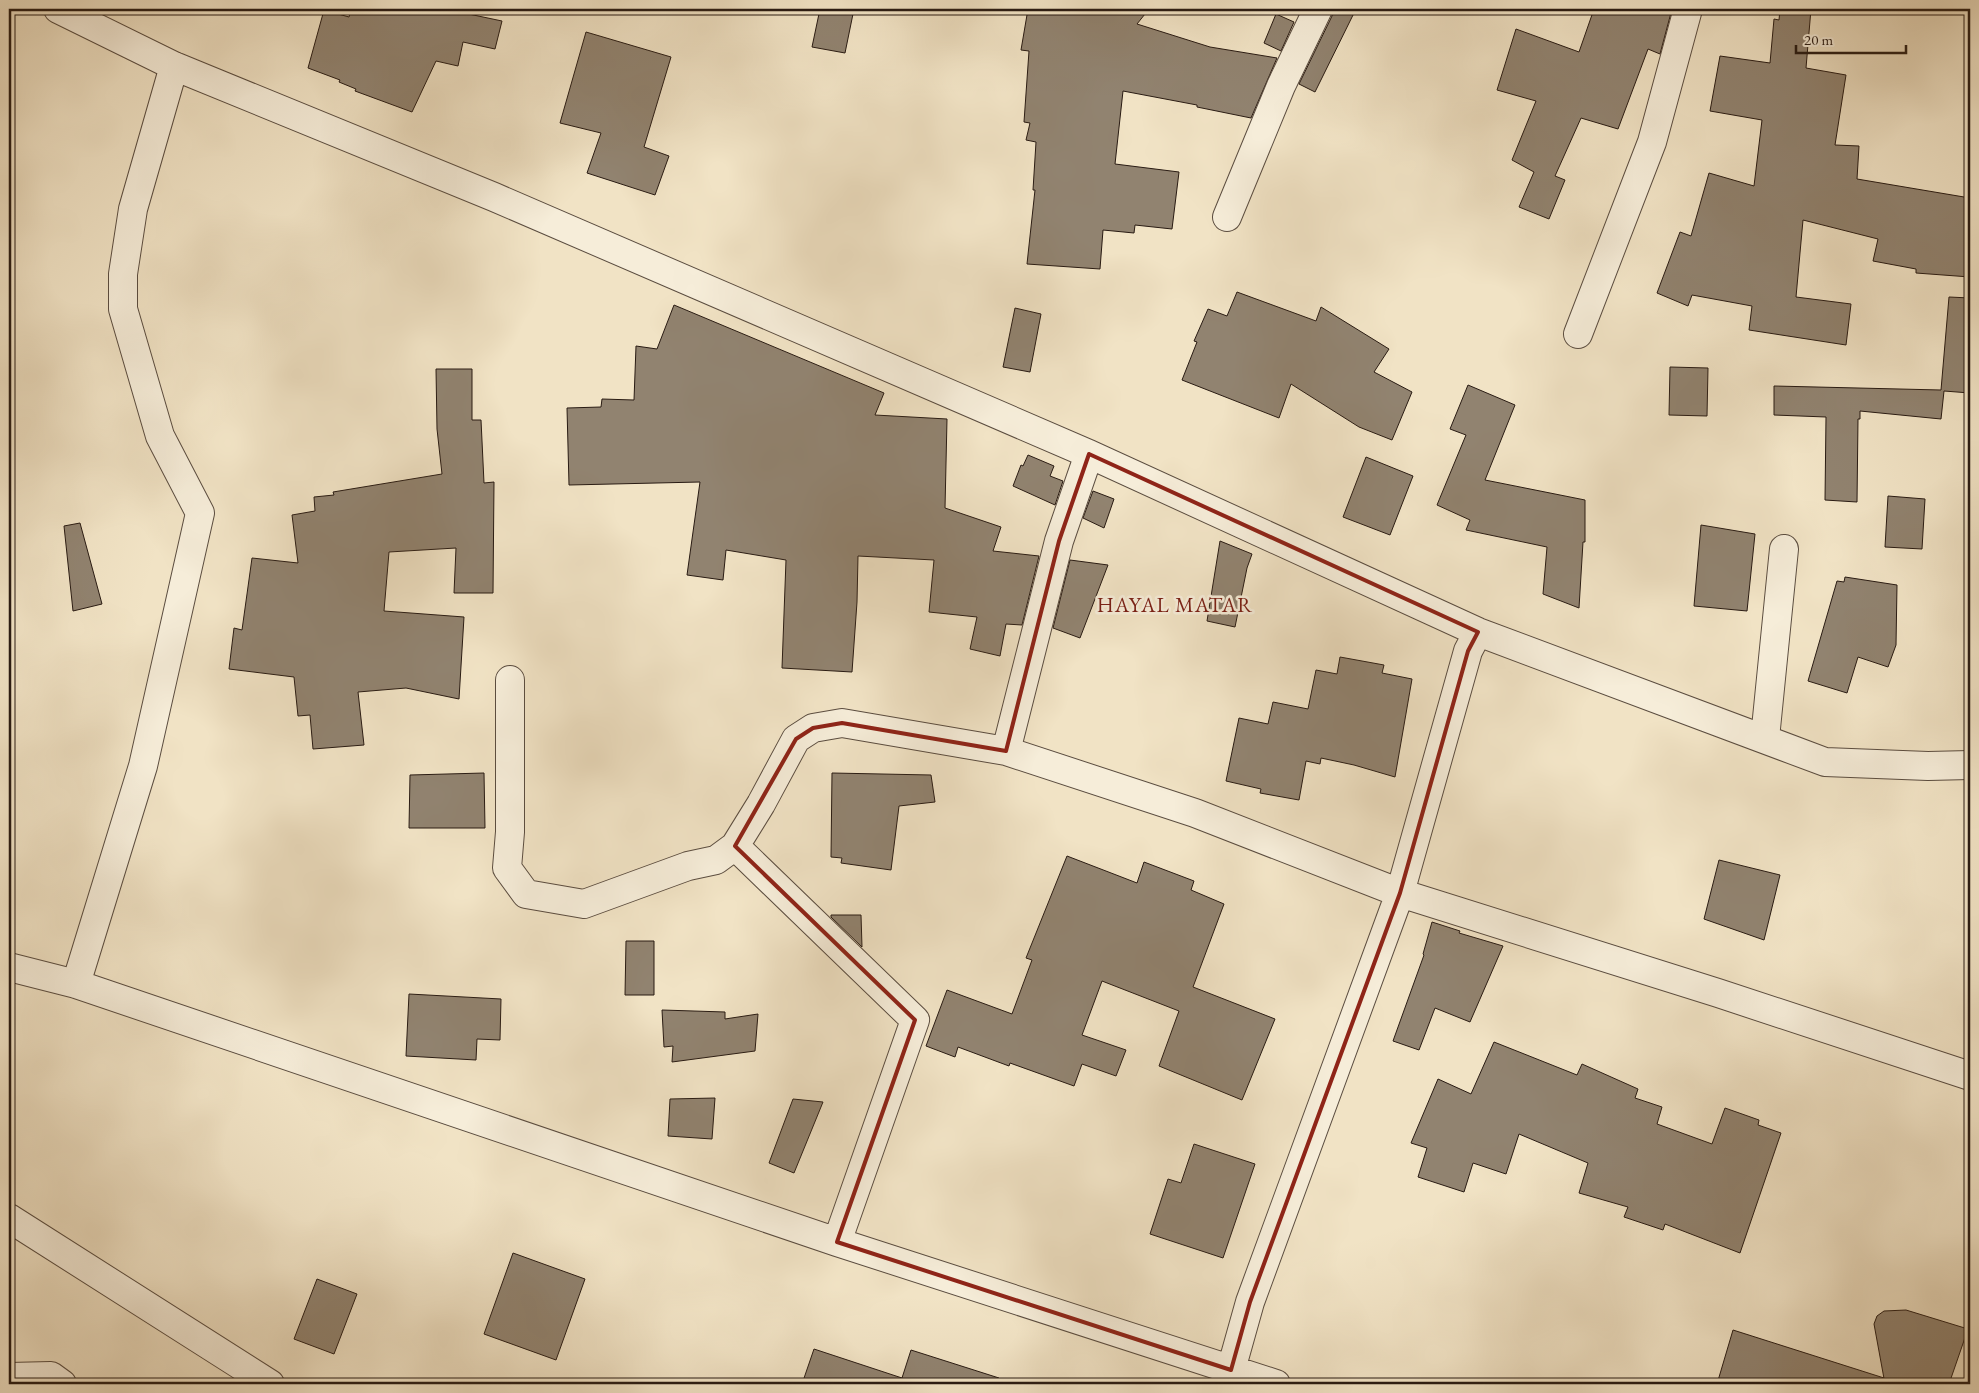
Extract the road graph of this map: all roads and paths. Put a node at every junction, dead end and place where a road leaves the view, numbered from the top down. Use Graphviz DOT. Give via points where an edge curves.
graph roads {
  1 [pos="58,9"];
  2 [pos="1318,9"];
  3 [pos="1688,9"];
  4 [pos="174,66"];
  5 [pos="1227,217"];
  6 [pos="1578,334"];
  7 [pos="1089,454"];
  8 [pos="1784,549"];
  9 [pos="1478,632"];
  10 [pos="510,680"];
  11 [pos="1765,738"];
  12 [pos="1006,751"];
  13 [pos="1970,765"];
  14 [pos="735,846"];
  15 [pos="1400,894"];
  16 [pos="9,967"];
  17 [pos="76,984"];
  18 [pos="1970,1076"];
  19 [pos="9,1218"];
  20 [pos="837,1242"];
  21 [pos="9,1377"];
  22 [pos="1229,1377"];
  23 [pos="62,1384"];
  24 [pos="270,1384"];
  25 [pos="1276,1384"];
  1 -- 4 [label="street"];
  2 -- 5 [label="street"];
  3 -- 6 [label="street" via="1652,142"];
  4 -- 7 [label="street" via="494,196"];
  4 -- 17 [label="street" via="132,209 123,274 123,309 160,436 200,513 143,766"];
  7 -- 9 [label="street"];
  7 -- 12 [label="street" via="1060,541"];
  8 -- 11 [label="street"];
  9 -- 11 [label="street"];
  9 -- 15 [label="street" via="1468,652"];
  10 -- 14 [label="street" via="507,868 526,894 584,904 688,866 716,860"];
  11 -- 13 [label="street" via="1826,762"];
  12 -- 14 [label="street" via="842,723 814,728 796,740"];
  12 -- 15 [label="street" via="1195,813"];
  14 -- 20 [label="street" via="916,1020"];
  15 -- 18 [label="street"];
  15 -- 22 [label="street" via="1250,1302"];
  16 -- 17 [label="street"];
  17 -- 20 [label="street"];
  19 -- 24 [label="street"];
  20 -- 22 [label="street"];
  21 -- 23 [label="street" via="51,1376"];
  22 -- 25 [label="street"];
}
